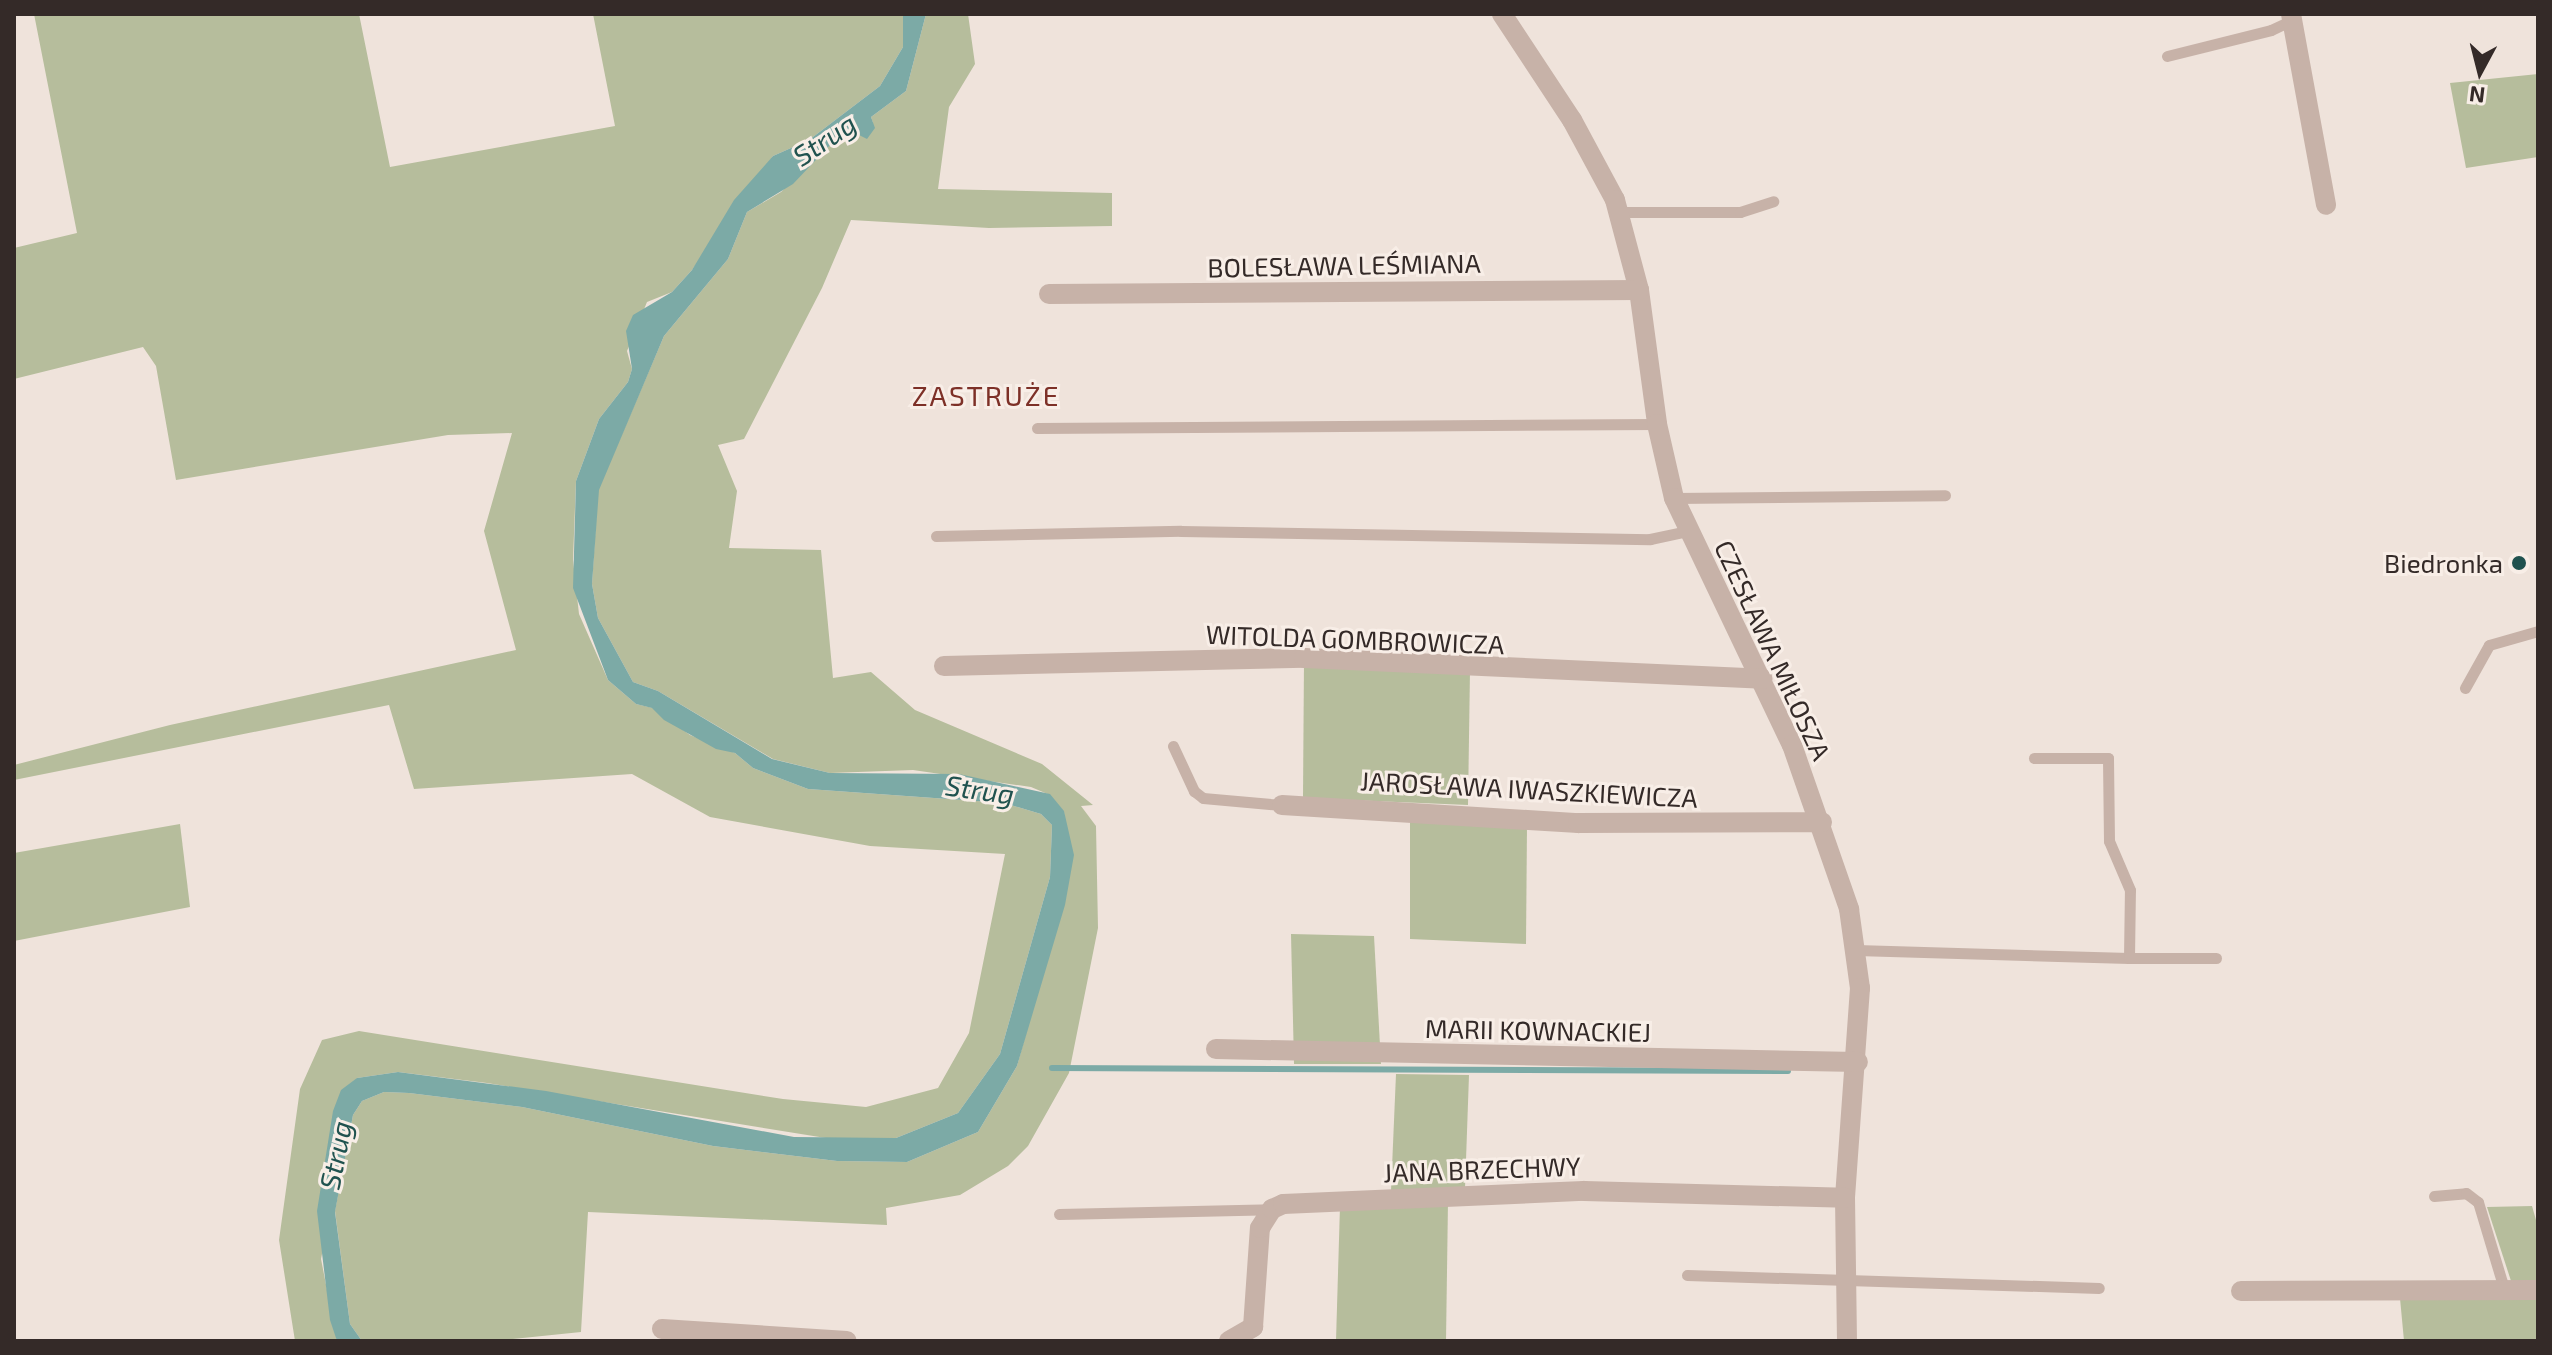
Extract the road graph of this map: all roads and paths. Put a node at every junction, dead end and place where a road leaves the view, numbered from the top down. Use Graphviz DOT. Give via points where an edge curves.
graph roads {
  1 [pos="1502,14"];
  2 [pos="2292,17"];
  3 [pos="2167,56"];
  4 [pos="1773,201"];
  5 [pos="2326,205"];
  6 [pos="1619,212"];
  7 [pos="1639,290"];
  8 [pos="1049,294"];
  9 [pos="1657,424"];
  10 [pos="1037,428"];
  11 [pos="1945,495"];
  12 [pos="1674,498"];
  13 [pos="1688,531"];
  14 [pos="936,536"];
  15 [pos="2538,631"];
  16 [pos="944,666"];
  17 [pos="1763,679"];
  18 [pos="2465,688"];
  19 [pos="1173,746"];
  20 [pos="2034,758"];
  21 [pos="1282,805"];
  22 [pos="1822,822"];
  23 [pos="1856,950"];
  24 [pos="2129,958"];
  25 [pos="2216,958"];
  26 [pos="1216,1049"];
  27 [pos="1858,1062"];
  28 [pos="2434,1196"];
  29 [pos="1845,1198"];
  30 [pos="1272,1209"];
  31 [pos="1059,1214"];
  32 [pos="1687,1275"];
  33 [pos="1844,1277"];
  34 [pos="2099,1288"];
  35 [pos="2538,1290"];
  36 [pos="2241,1291"];
  37 [pos="2505,1292"];
  38 [pos="662,1329"];
  39 [pos="847,1341"];
  40 [pos="1229,1341"];
  41 [pos="1847,1341"];
  1 -- 6 [label="street, CZESŁAWA MIŁOSZA" via="1572,120"];
  2 -- 3 [label="lane" via="2271,30"];
  2 -- 5 [label="street"];
  4 -- 6 [label="lane" via="1740,212"];
  6 -- 7 [label="street, CZESŁAWA MIŁOSZA"];
  7 -- 8 [label="street, BOLESŁAWA LEŚMIANA"];
  7 -- 9 [label="street, CZESŁAWA MIŁOSZA"];
  9 -- 10 [label="lane"];
  9 -- 12 [label="street, CZESŁAWA MIŁOSZA"];
  11 -- 12 [label="lane"];
  12 -- 13 [label="street, CZESŁAWA MIŁOSZA"];
  13 -- 14 [label="lane" via="1650,539 1181,531"];
  13 -- 17 [label="street, CZESŁAWA MIŁOSZA"];
  15 -- 18 [label="lane" via="2489,645"];
  16 -- 17 [label="street, WITOLDA GOMBROWICZA" via="1292,658"];
  17 -- 22 [label="street, CZESŁAWA MIŁOSZA"];
  19 -- 21 [label="lane" via="1194,791 1203,798"];
  20 -- 24 [label="lane" via="2108,758 2109,841 2130,890"];
  21 -- 22 [label="street, JAROSŁAWA IWASZKIEWICZA" via="1578,823"];
  22 -- 23 [label="street, CZESŁAWA MIŁOSZA"];
  23 -- 24 [label="lane"];
  23 -- 27 [label="street, CZESŁAWA MIŁOSZA"];
  24 -- 25 [label="lane"];
  26 -- 27 [label="street, MARII KOWNACKIEJ"];
  27 -- 29 [label="street, CZESŁAWA MIŁOSZA"];
  28 -- 37 [label="lane" via="2466,1193 2478,1202"];
  29 -- 30 [label="street, JANA BRZECHWY" via="1735,1192 1492,1193"];
  29 -- 33 [label="street, CZESŁAWA MIŁOSZA"];
  30 -- 31 [label="lane"];
  30 -- 40 [label="street" via="1258,1241 1253,1327"];
  32 -- 33 [label="lane"];
  33 -- 34 [label="lane"];
  33 -- 41 [label="street, CZESŁAWA MIŁOSZA"];
  35 -- 37 [label="street"];
  36 -- 37 [label="street"];
  38 -- 39 [label="street"];
}
